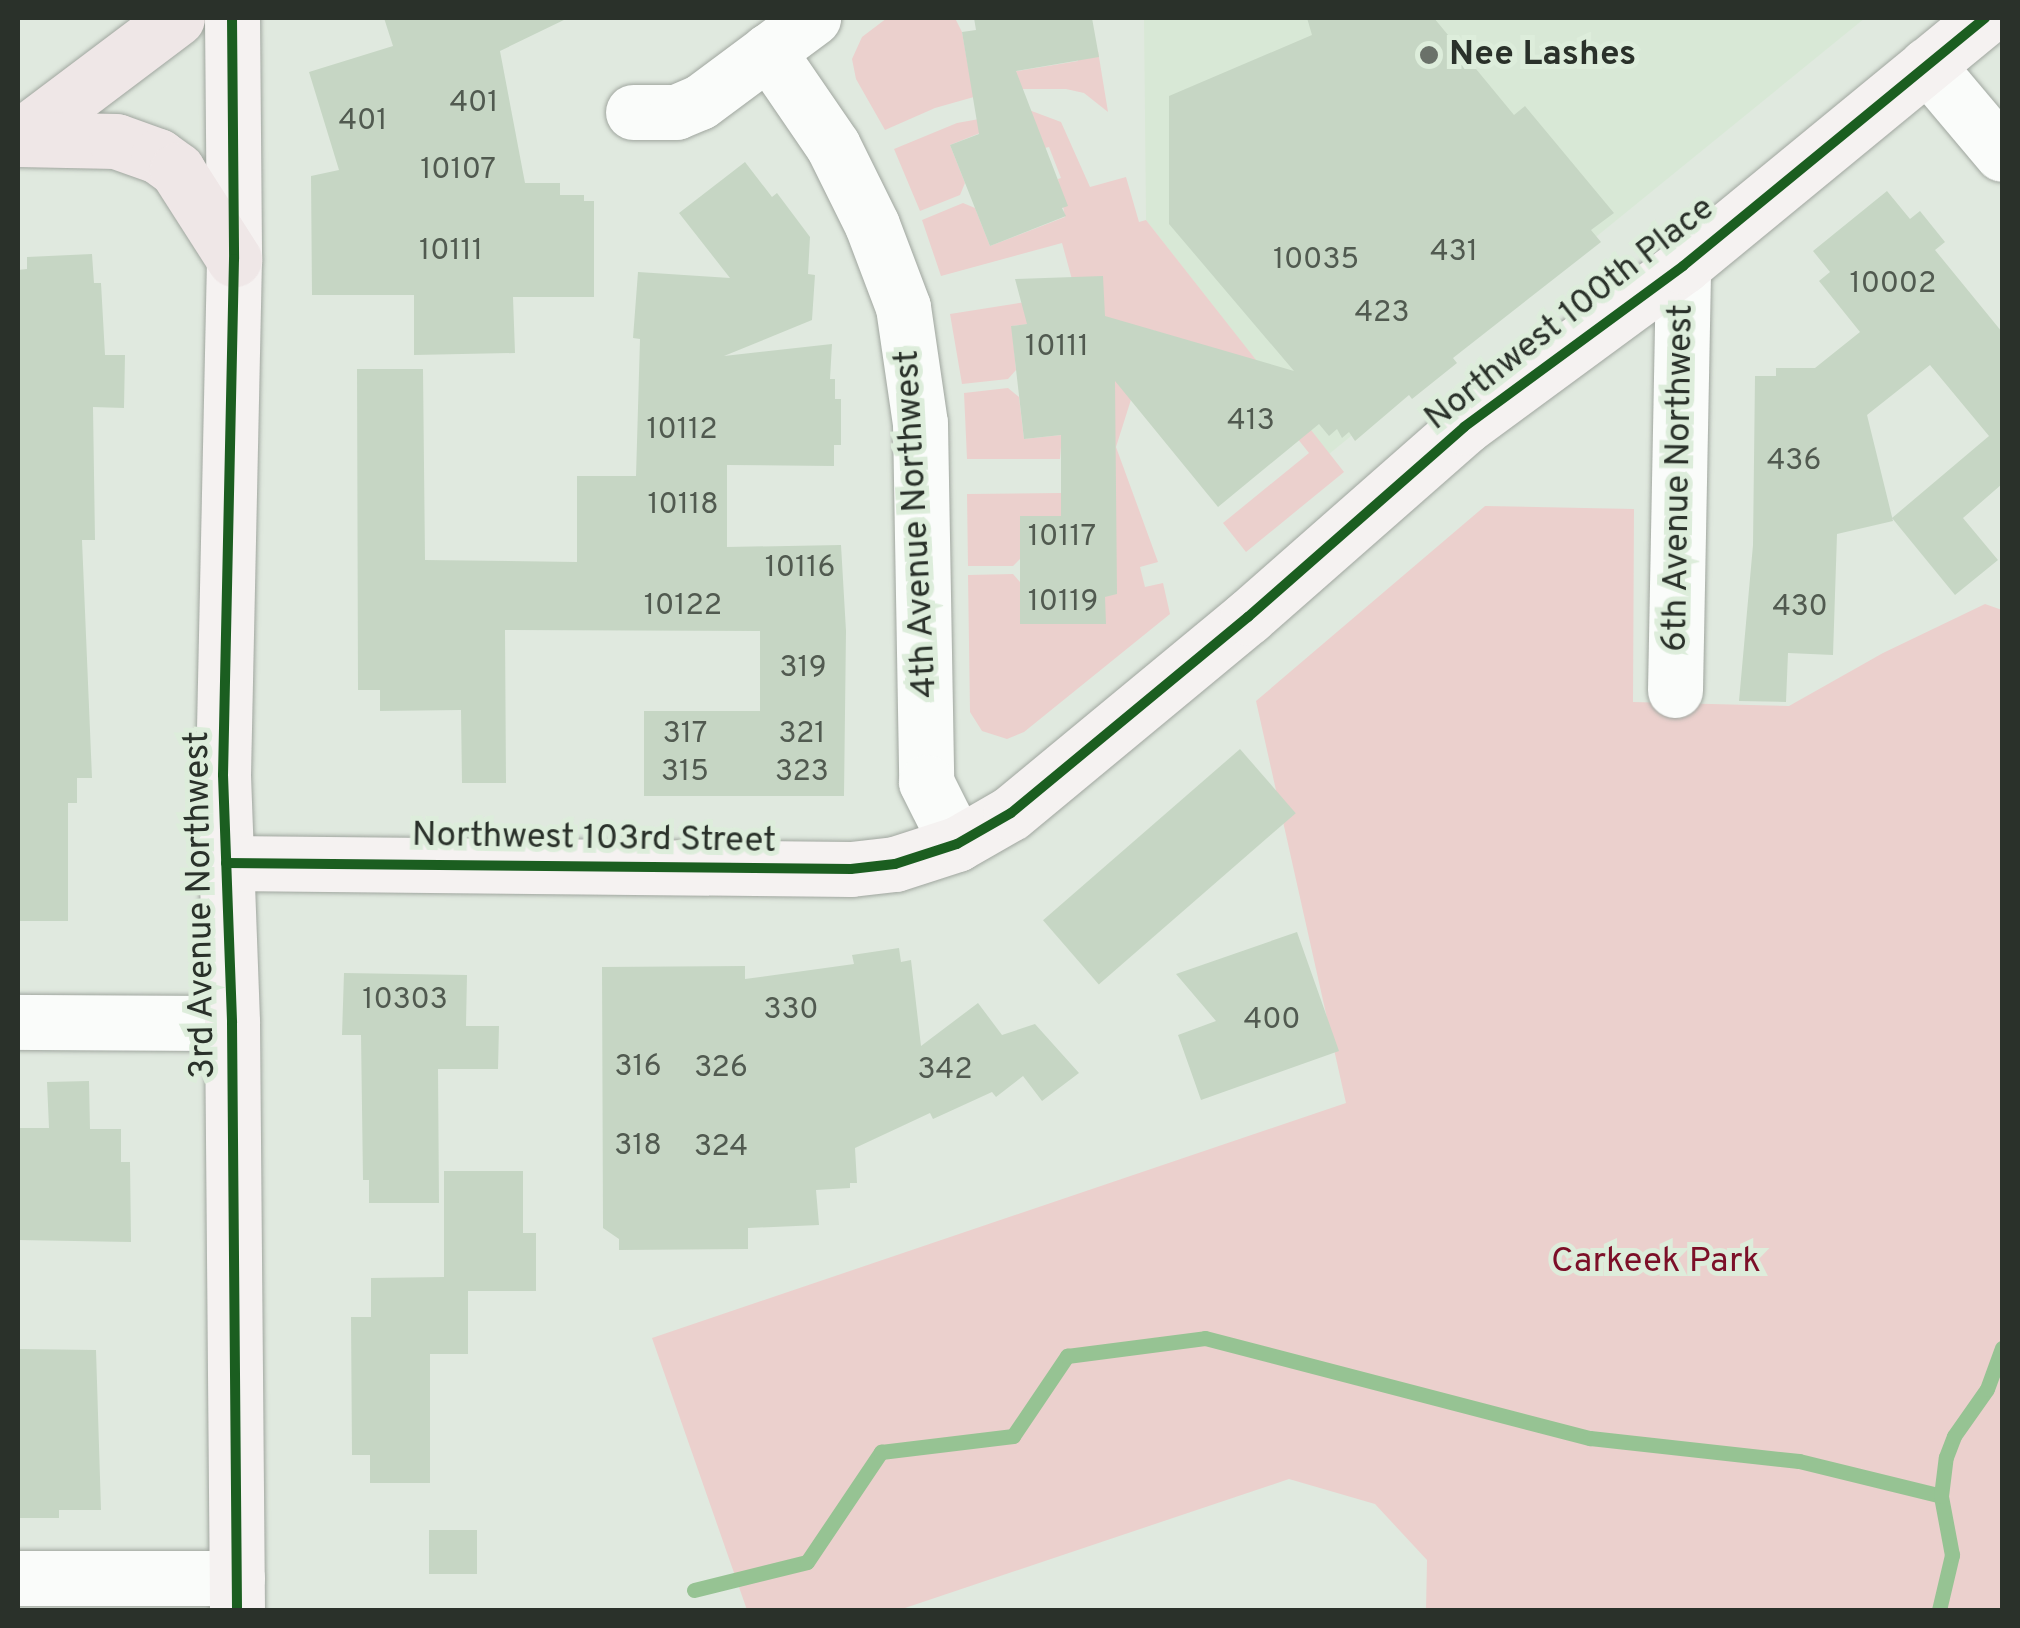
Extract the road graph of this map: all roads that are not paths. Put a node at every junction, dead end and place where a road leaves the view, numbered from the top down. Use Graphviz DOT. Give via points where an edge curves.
graph roads {
  1 [pos="177,18"];
  2 [pos="232,18"];
  3 [pos="813,18"];
  4 [pos="1985,18"];
  5 [pos="768,51"];
  6 [pos="1927,65"];
  7 [pos="633,112"];
  8 [pos="18,139"];
  9 [pos="2002,154"];
  10 [pos="234,259"];
  11 [pos="1682,266"];
  12 [pos="1675,690"];
  13 [pos="957,844"];
  14 [pos="226,863"];
  15 [pos="18,1022"];
  16 [pos="232,1023"];
  17 [pos="18,1578"];
  18 [pos="237,1594"];
  1 -- 8 [label="main road"];
  2 -- 10 [label="main road, 3rd Avenue Northwest"];
  3 -- 5 [label="street"];
  4 -- 6 [label="main road, Northwest 100th Place"];
  5 -- 7 [label="street" via="700,102 676,112"];
  5 -- 13 [label="street, 4th Avenue Northwest" via="833,146 903,307 920,423 926,782"];
  6 -- 9 [label="street"];
  6 -- 11 [label="main road, Northwest 100th Place"];
  8 -- 10 [label="main road" via="116,141 158,156 177,170"];
  10 -- 14 [label="main road, 3rd Avenue Northwest"];
  11 -- 12 [label="street, 6th Avenue Northwest"];
  11 -- 13 [label="main road, Northwest 100th Place" via="1464,427 1248,618 1010,813"];
  13 -- 14 [label="main road, Northwest 103rd Street" via="894,864 851,869"];
  14 -- 16 [label="main road, 3rd Avenue Northwest"];
  15 -- 16 [label="street"];
  16 -- 18 [label="main road, 3rd Avenue Northwest"];
  17 -- 18 [label="street"];
}
